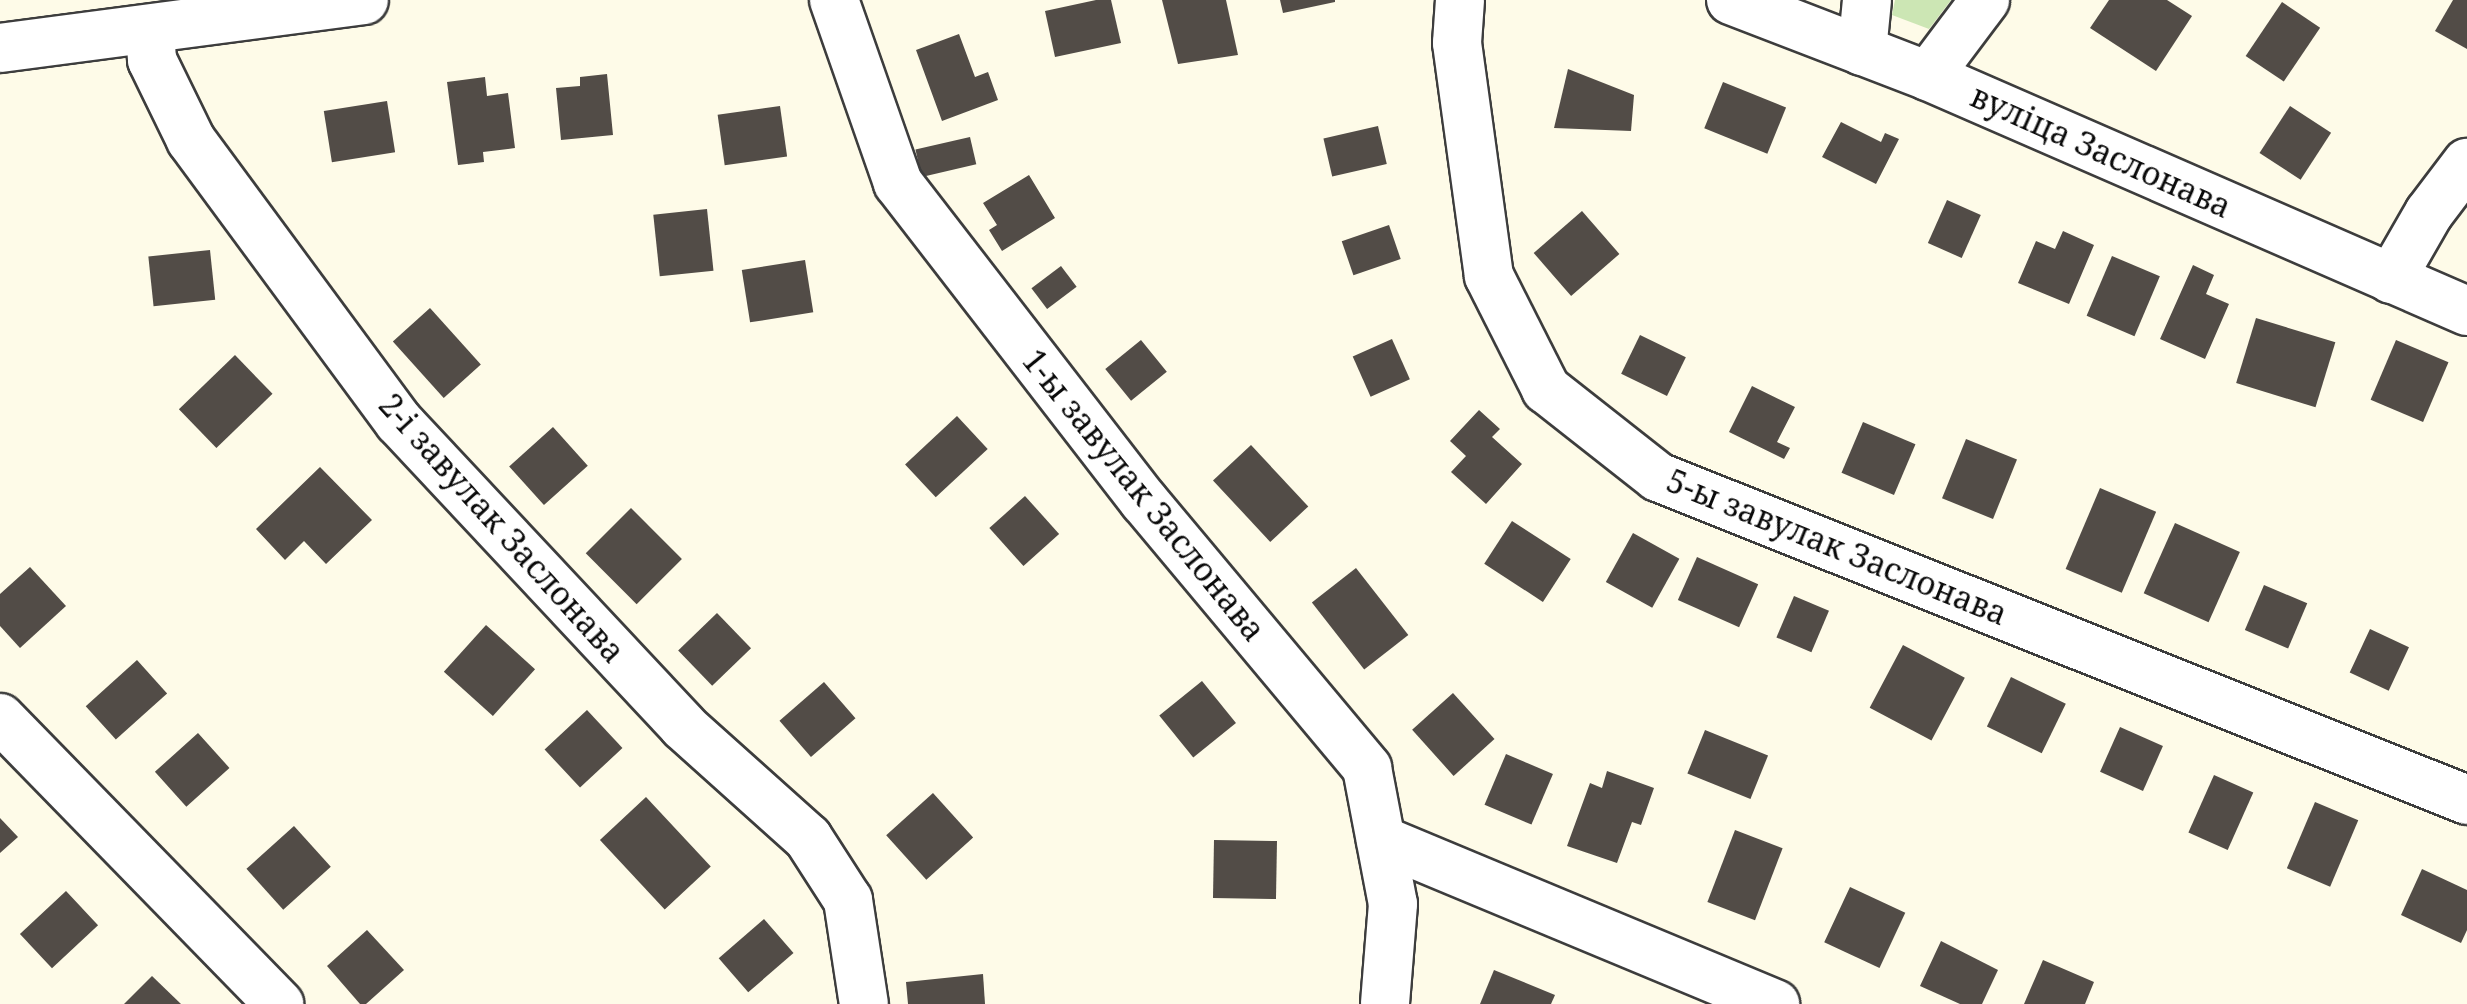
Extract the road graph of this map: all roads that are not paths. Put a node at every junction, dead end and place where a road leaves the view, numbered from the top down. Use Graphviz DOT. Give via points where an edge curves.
graph roads {
  1 [pos="364,0"];
  2 [pos="834,0"];
  3 [pos="1460,0"];
  4 [pos="1731,0"];
  5 [pos="1868,0"];
  6 [pos="1986,0"];
  7 [pos="150,31"];
  8 [pos="0,48"];
  9 [pos="1862,51"];
  10 [pos="1928,76"];
  11 [pos="2467,163"];
  12 [pos="2391,279"];
  13 [pos="2467,311"];
  14 [pos="0,718"];
  15 [pos="2467,800"];
  16 [pos="1381,840"];
  17 [pos="279,1004"];
  18 [pos="864,1004"];
  19 [pos="1385,1004"];
  20 [pos="1775,1004"];
  1 -- 7 [label="street"];
  2 -- 16 [label="street, 1-ы завулак Заслонава" via="898,182 1144,501 1368,768"];
  3 -- 15 [label="street, 5-ы завулак Заслонава" via="1456,43 1489,276 1546,389 1658,477"];
  4 -- 9 [label="street, вуліца Заслонава"];
  5 -- 9 [label="street"];
  6 -- 10 [label="street"];
  7 -- 8 [label="street"];
  7 -- 18 [label="street, 2-і завулак Заслонава" via="152,60 190,140 399,422 683,726 808,838 848,900"];
  9 -- 10 [label="street, вуліца Заслонава"];
  10 -- 12 [label="street, вуліца Заслонава"];
  11 -- 12 [label="street"];
  12 -- 13 [label="street, вуліца Заслонава"];
  14 -- 17 [label="street"];
  16 -- 19 [label="street, 1-ы завулак Заслонава" via="1393,904"];
  16 -- 20 [label="street"];
}
